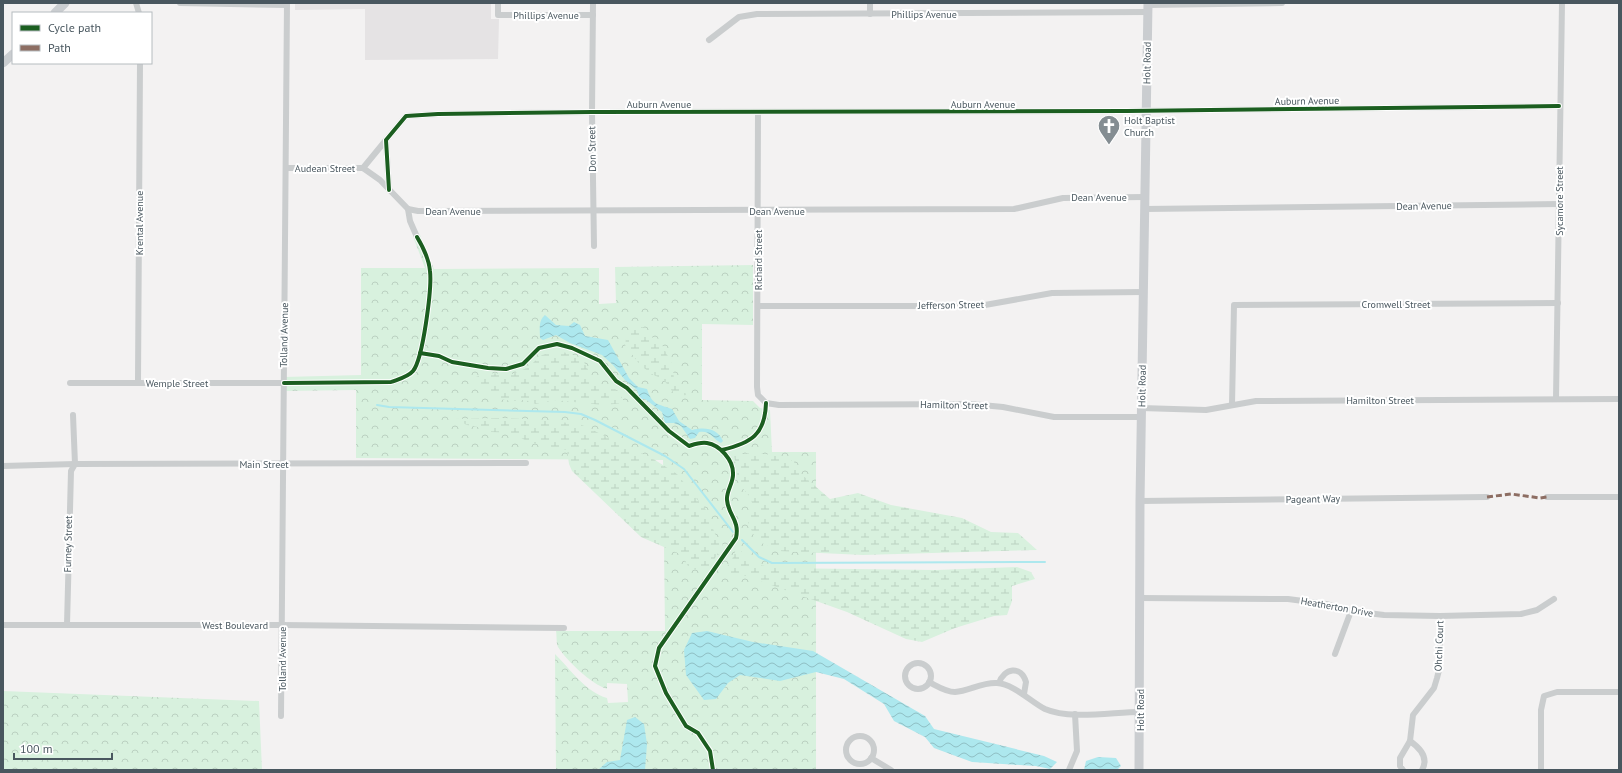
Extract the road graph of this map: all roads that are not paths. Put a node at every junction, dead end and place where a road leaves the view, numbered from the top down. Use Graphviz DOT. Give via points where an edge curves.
graph roads {
  1 [pos="65,3"];
  2 [pos="180,3"];
  3 [pos="498,3"];
  4 [pos="594,3"];
  5 [pos="870,3"];
  6 [pos="1282,3"];
  7 [pos="1562,3"];
  8 [pos="287,4"];
  9 [pos="1148,7"];
  10 [pos="56,12"];
  11 [pos="870,14"];
  12 [pos="593,15"];
  13 [pos="709,40"];
  14 [pos="12,55"];
  15 [pos="3,63"];
  16 [pos="140,64"];
  17 [pos="1559,106"];
  18 [pos="1146,111"];
  19 [pos="592,112"];
  20 [pos="758,112"];
  21 [pos="386,140"];
  22 [pos="286,168"];
  23 [pos="363,168"];
  24 [pos="389,190"];
  25 [pos="1144,197"];
  26 [pos="1559,204"];
  27 [pos="408,209"];
  28 [pos="1144,209"];
  29 [pos="594,211"];
  30 [pos="758,211"];
  31 [pos="417,237"];
  32 [pos="594,246"];
  33 [pos="1143,292"];
  34 [pos="1558,303"];
  35 [pos="759,306"];
  36 [pos="138,382"];
  37 [pos="70,383"];
  38 [pos="284,383"];
  39 [pos="1556,399"];
  40 [pos="1619,399"];
  41 [pos="766,403"];
  42 [pos="1232,405"];
  43 [pos="1141,413"];
  44 [pos="73,415"];
  45 [pos="526,463"];
  46 [pos="75,464"];
  47 [pos="283,464"];
  48 [pos="3,466"];
  49 [pos="1487,497"];
  50 [pos="1547,497"];
  51 [pos="1619,497"];
  52 [pos="1140,501"];
  53 [pos="1140,598"];
  54 [pos="1554,599"];
  55 [pos="1351,610"];
  56 [pos="1440,616"];
  57 [pos="67,625"];
  58 [pos="282,625"];
  59 [pos="3,626"];
  60 [pos="564,628"];
  61 [pos="1335,654"];
  62 [pos="930,682"];
  63 [pos="998,683"];
  64 [pos="1619,692"];
  65 [pos="1024,694"];
  66 [pos="1140,712"];
  67 [pos="1075,714"];
  68 [pos="282,716"];
  69 [pos="1410,741"];
  70 [pos="871,758"];
  71 [pos="891,770"];
  72 [pos="1069,770"];
  73 [pos="1139,770"];
  74 [pos="1403,770"];
  75 [pos="1422,770"];
  76 [pos="1541,770"];
  1 -- 10 [label="main road"];
  2 -- 8 [label="street"];
  3 -- 12 [label="street, Phillips Avenue" via="498,15"];
  4 -- 12 [label="street, Don Street"];
  5 -- 11 [label="street"];
  6 -- 9 [label="street, Phillips Avenue"];
  7 -- 17 [label="street, Sycamore Street"];
  8 -- 22 [label="street, Tolland Avenue"];
  9 -- 11 [label="street, Phillips Avenue"];
  9 -- 18 [label="main road, Holt Road"];
  11 -- 13 [label="street, Phillips Avenue" via="747,15 739,17"];
  12 -- 19 [label="street, Don Street"];
  14 -- 15 [label="main road"];
  16 -- 36 [label="street, Krental Avenue"];
  17 -- 18 [label="street, Auburn Avenue"];
  17 -- 26 [label="street, Sycamore Street"];
  18 -- 20 [label="street, Auburn Avenue"];
  18 -- 25 [label="main road, Holt Road"];
  19 -- 20 [label="street, Auburn Avenue"];
  19 -- 21 [label="street, Auburn Avenue" via="406,116"];
  19 -- 29 [label="street, Don Street"];
  20 -- 30 [label="street, Richard Street"];
  21 -- 23 [label="street"];
  21 -- 24 [label="street"];
  22 -- 23 [label="street, Audean Street"];
  22 -- 38 [label="street, Tolland Avenue"];
  23 -- 24 [label="street"];
  24 -- 27 [label="street"];
  25 -- 28 [label="main road, Holt Road"];
  25 -- 30 [label="street, Dean Avenue" via="1063,198 1014,209"];
  26 -- 28 [label="street, Dean Avenue"];
  26 -- 34 [label="street, Sycamore Street"];
  27 -- 29 [label="street, Dean Avenue"];
  27 -- 31 [label="street"];
  28 -- 33 [label="main road, Holt Road"];
  29 -- 30 [label="street, Dean Avenue"];
  29 -- 32 [label="street, Don Street"];
  30 -- 35 [label="street, Richard Street"];
  33 -- 35 [label="street, Jefferson Street" via="1052,293 974,306"];
  33 -- 43 [label="main road, Holt Road"];
  34 -- 39 [label="street, Sycamore Street"];
  34 -- 42 [label="street, Cromwell Street" via="1234,304"];
  35 -- 41 [label="street, Richard Street" via="757,387 758,396"];
  36 -- 37 [label="street, Wemple Street"];
  36 -- 38 [label="street, Wemple Street"];
  38 -- 47 [label="street, Tolland Avenue"];
  39 -- 40 [label="street, Hamilton Street"];
  39 -- 42 [label="street, Hamilton Street" via="1256,401"];
  41 -- 43 [label="street, Hamilton Street" via="971,404 1054,417"];
  42 -- 43 [label="street, Hamilton Street" via="1206,410"];
  43 -- 52 [label="main road, Holt Road"];
  44 -- 46 [label="street, Furney Street"];
  45 -- 47 [label="street, Main Street"];
  46 -- 47 [label="street, Main Street"];
  46 -- 48 [label="street, Main Street"];
  46 -- 57 [label="street, Furney Street" via="71,471"];
  47 -- 58 [label="street, Tolland Avenue"];
  49 -- 52 [label="street, Pageant Way"];
  50 -- 51 [label="street"];
  52 -- 53 [label="main road, Holt Road"];
  53 -- 55 [label="street, Heatherton Drive" via="1288,599"];
  53 -- 66 [label="main road, Holt Road"];
  54 -- 56 [label="street, Heatherton Drive" via="1537,610 1521,614"];
  55 -- 56 [label="street, Heatherton Drive" via="1384,615"];
  55 -- 61 [label="street"];
  56 -- 69 [label="street, Ohchi Court" via="1440,666 1434,688 1414,715"];
  57 -- 58 [label="street, West Boulevard"];
  57 -- 59 [label="street, West Boulevard"];
  58 -- 60 [label="street, West Boulevard"];
  58 -- 68 [label="street, Tolland Avenue"];
  62 -- 62 [label="street" via="920,689 911,688 904,678 906,669 913,664 922,664 929,669"];
  62 -- 63 [label="street" via="955,692 983,684"];
  63 -- 65 [label="street"];
  63 -- 65 [label="street" via="1004,673 1016,670 1026,682"];
  64 -- 76 [label="street" via="1557,692 1544,696 1541,710"];
  65 -- 67 [label="street" via="1046,709"];
  66 -- 67 [label="street"];
  66 -- 73 [label="main road, Holt Road"];
  67 -- 72 [label="street" via="1077,751"];
  69 -- 74 [label="street, Ohchi Court" via="1400,758"];
  69 -- 75 [label="street" via="1422,752"];
  70 -- 70 [label="street" via="864,764 853,763 846,753 848,744 856,737 869,740 873,748"];
  70 -- 71 [label="street"];
}
